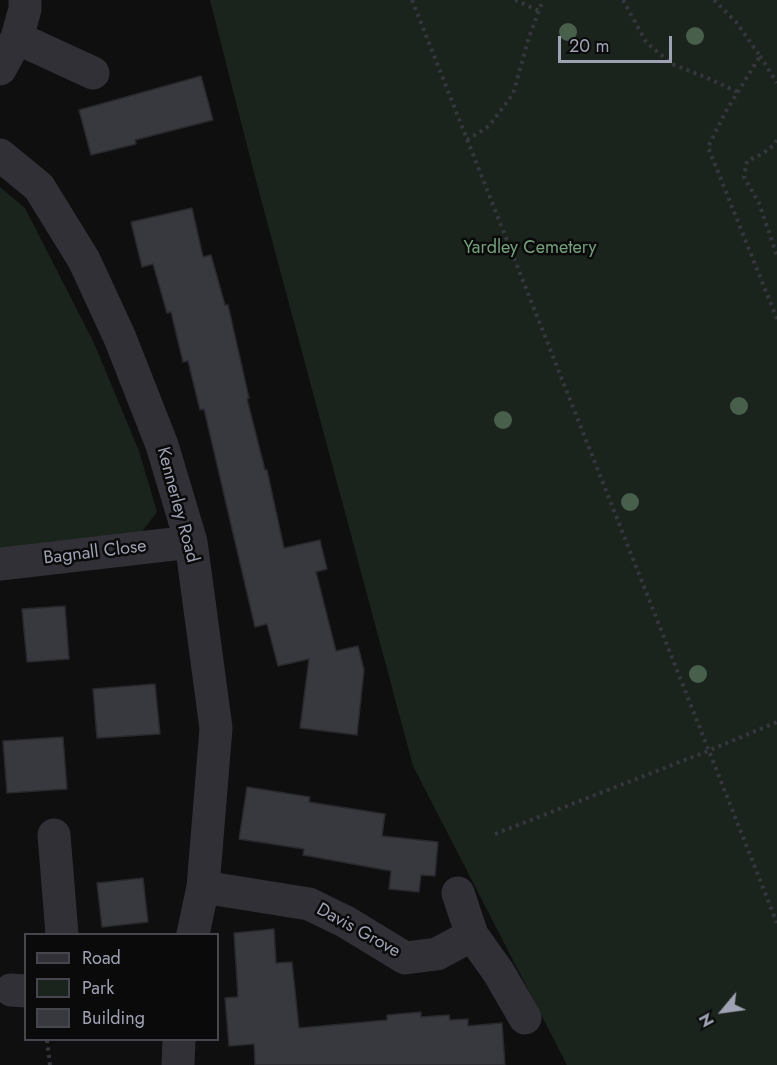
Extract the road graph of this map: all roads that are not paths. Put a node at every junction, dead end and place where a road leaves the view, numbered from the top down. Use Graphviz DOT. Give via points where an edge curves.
graph roads {
  1 [pos="25,0"];
  2 [pos="17,38"];
  3 [pos="0,69"];
  4 [pos="93,72"];
  5 [pos="0,155"];
  6 [pos="191,542"];
  7 [pos="0,564"];
  8 [pos="54,835"];
  9 [pos="203,887"];
  10 [pos="458,893"];
  11 [pos="62,933"];
  12 [pos="193,933"];
  13 [pos="472,935"];
  14 [pos="525,1018"];
  15 [pos="179,1041"];
  16 [pos="178,1065"];
  1 -- 2 [label="street"];
  2 -- 3 [label="street"];
  2 -- 4 [label="street"];
  5 -- 6 [label="street, Kennerley Road" via="39,186 84,260 158,435"];
  6 -- 7 [label="street, Bagnall Close"];
  6 -- 9 [label="street, Kennerley Road" via="216,728"];
  8 -- 11 [label="street"];
  9 -- 12 [label="street, Kennerley Road"];
  9 -- 13 [label="street, Davis Grove" via="309,904 405,958 437,954"];
  10 -- 13 [label="street"];
  13 -- 14 [label="street"];
  15 -- 16 [label="street"];
}
